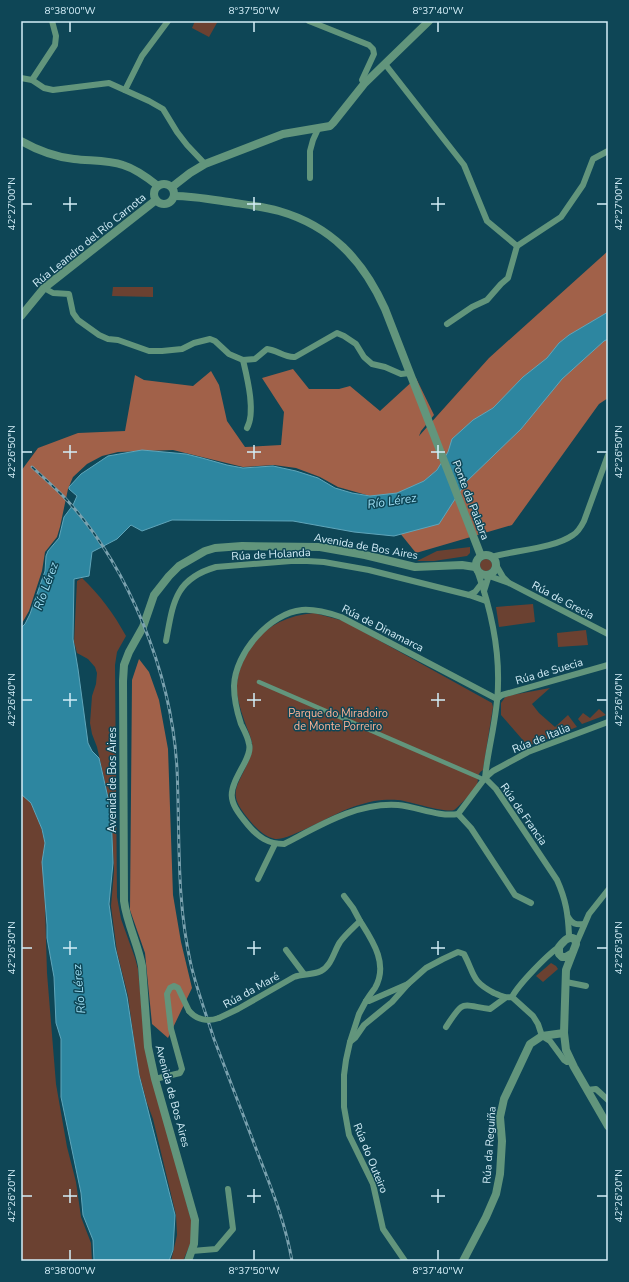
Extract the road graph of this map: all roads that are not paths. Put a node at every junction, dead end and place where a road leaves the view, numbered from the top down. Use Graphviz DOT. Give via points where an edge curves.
graph roads {
  1 [pos="52,21"];
  2 [pos="168,21"];
  3 [pos="309,21"];
  4 [pos="429,21"];
  5 [pos="385,64"];
  6 [pos="21,78"];
  7 [pos="32,80"];
  8 [pos="364,84"];
  9 [pos="126,90"];
  10 [pos="318,129"];
  11 [pos="21,141"];
  12 [pos="608,152"];
  13 [pos="205,164"];
  14 [pos="310,178"];
  15 [pos="158,186"];
  16 [pos="172,187"];
  17 [pos="174,196"];
  18 [pos="156,200"];
  19 [pos="517,246"];
  20 [pos="44,288"];
  21 [pos="21,316"];
  22 [pos="447,324"];
  23 [pos="243,360"];
  24 [pos="410,373"];
  25 [pos="247,428"];
  26 [pos="608,455"];
  27 [pos="480,557"];
  28 [pos="492,557"];
  29 [pos="496,565"];
  30 [pos="434,566"];
  31 [pos="477,570"];
  32 [pos="489,575"];
  33 [pos="501,581"];
  34 [pos="482,583"];
  35 [pos="509,583"];
  36 [pos="484,590"];
  37 [pos="469,595"];
  38 [pos="486,601"];
  39 [pos="608,634"];
  40 [pos="166,641"];
  41 [pos="608,665"];
  42 [pos="259,682"];
  43 [pos="497,699"];
  44 [pos="608,722"];
  45 [pos="485,779"];
  46 [pos="458,814"];
  47 [pos="275,844"];
  48 [pos="258,879"];
  49 [pos="608,890"];
  50 [pos="344,896"];
  51 [pos="532,903"];
  52 [pos="568,917"];
  53 [pos="360,921"];
  54 [pos="584,924"];
  55 [pos="568,938"];
  56 [pos="576,944"];
  57 [pos="559,947"];
  58 [pos="286,950"];
  59 [pos="571,954"];
  60 [pos="562,957"];
  61 [pos="566,970"];
  62 [pos="304,974"];
  63 [pos="566,982"];
  64 [pos="408,984"];
  65 [pos="586,986"];
  66 [pos="512,997"];
  67 [pos="505,998"];
  68 [pos="366,1001"];
  69 [pos="446,1027"];
  70 [pos="542,1036"];
  71 [pos="564,1037"];
  72 [pos="350,1042"];
  73 [pos="571,1061"];
  74 [pos="155,1079"];
  75 [pos="587,1090"];
  76 [pos="608,1100"];
  77 [pos="608,1126"];
  78 [pos="228,1189"];
  79 [pos="192,1251"];
  80 [pos="188,1261"];
  81 [pos="406,1261"];
  82 [pos="463,1261"];
  1 -- 7 [label="street" via="56,36 55,45"];
  2 -- 9 [label="street" via="142,56"];
  3 -- 8 [label="street" via="369,45 373,49 374,54 362,80"];
  4 -- 5 [label="street"];
  5 -- 8 [label="street"];
  5 -- 19 [label="street" via="464,165 487,221"];
  6 -- 7 [label="street"];
  7 -- 9 [label="street" via="44,88 53,90 109,83"];
  8 -- 10 [label="street" via="334,123"];
  9 -- 13 [label="street" via="163,109 177,132"];
  10 -- 13 [label="street" via="283,134"];
  10 -- 14 [label="street" via="310,151"];
  11 -- 15 [label="street" via="40,150 72,159 125,165"];
  12 -- 19 [label="street" via="593,160 583,185 561,217"];
  13 -- 16 [label="street"];
  15 -- 16 [label="street" via="164,184"];
  15 -- 18 [label="street" via="154,194"];
  16 -- 17 [label="street"];
  17 -- 18 [label="street" via="168,203 161,204"];
  17 -- 24 [label="street, Ponte da Palabra" via="278,210 326,233 355,259 375,287"];
  18 -- 20 [label="street, Rúa Leandro del Río Carnota"];
  19 -- 22 [label="street" via="508,278 487,300"];
  20 -- 21 [label="street, Rúa Leandro del Río Carnota"];
  20 -- 23 [label="street" via="69,294 73,313 78,320 95,333 108,338 155,352 182,349 210,339 229,354"];
  23 -- 24 [label="street" via="256,359 267,349 295,357 337,333 356,344 372,364 402,374"];
  23 -- 25 [label="street" via="249,387 250,417"];
  24 -- 27 [label="street, Ponte da Palabra"];
  26 -- 28 [label="street" via="580,529 553,544"];
  27 -- 28 [label="street"];
  27 -- 30 [label="street, Avenida de Bos Aires"];
  27 -- 31 [label="street"];
  28 -- 29 [label="street"];
  29 -- 32 [label="street" via="494,572"];
  29 -- 35 [label="street, Rúa de Grecia"];
  30 -- 31 [label="street, Avenida de Bos Aires" via="462,565"];
  30 -- 74 [label="street, Avenida de Bos Aires" via="415,567 320,547 215,548 179,566 154,595 143,627 124,665 123,681 124,901 127,918 140,953 148,1047"];
  31 -- 32 [label="street" via="483,575"];
  31 -- 34 [label="street"];
  32 -- 33 [label="street, Rúa de Grecia"];
  32 -- 36 [label="street"];
  33 -- 35 [label="street, Rúa de Grecia"];
  33 -- 36 [label="street"];
  34 -- 36 [label="street"];
  34 -- 37 [label="street"];
  35 -- 39 [label="street, Rúa de Grecia"];
  36 -- 37 [label="street" via="476,595"];
  36 -- 38 [label="street"];
  37 -- 38 [label="street, Rúa de Holanda"];
  37 -- 40 [label="street, Rúa de Holanda" via="369,570 307,560 216,567 204,570 193,577 178,593"];
  38 -- 43 [label="street" via="498,658"];
  41 -- 43 [label="street, Rúa de Suecia" via="502,695"];
  42 -- 45 [label="street"];
  43 -- 45 [label="street, Rúa de Francia"];
  43 -- 47 [label="street, Rúa de Dinamarca" via="341,617 303,610 291,612 276,620 246,649 235,676 236,708 250,750 231,790 236,811 260,837"];
  44 -- 45 [label="street, Rúa de Italia" via="528,752 493,771"];
  45 -- 46 [label="street"];
  45 -- 52 [label="street, Rúa de Francia" via="496,789 557,880 564,896"];
  46 -- 47 [label="street" via="440,814 398,805 382,805 341,816 284,844"];
  46 -- 51 [label="street" via="471,828 515,895"];
  47 -- 48 [label="street"];
  49 -- 54 [label="street"];
  50 -- 53 [label="street"];
  52 -- 54 [label="street" via="572,923"];
  52 -- 55 [label="street, Rúa de Francia"];
  53 -- 62 [label="street, Rúa da Maré" via="342,939 325,968 316,973"];
  53 -- 68 [label="street" via="374,944 379,961 377,982"];
  54 -- 56 [label="street"];
  55 -- 56 [label="street" via="574,938"];
  55 -- 57 [label="street"];
  56 -- 59 [label="street"];
  57 -- 60 [label="street" via="559,954"];
  57 -- 66 [label="street" via="529,975"];
  58 -- 62 [label="street"];
  59 -- 60 [label="street"];
  59 -- 61 [label="street"];
  60 -- 61 [label="street"];
  61 -- 63 [label="street"];
  62 -- 74 [label="street, Rúa da Maré, bridge" via="213,1020 203,1020 194,1016 178,988 170,988 168,994 171,1028 182,1069 180,1073"];
  63 -- 65 [label="street"];
  63 -- 71 [label="street"];
  64 -- 67 [label="street" via="426,968 443,958 462,952 480,985"];
  64 -- 68 [label="street"];
  64 -- 72 [label="street, Rúa do Outeiro" via="392,1002 364,1025"];
  66 -- 67 [label="street"];
  66 -- 70 [label="street" via="533,1016"];
  67 -- 69 [label="street" via="490,1009 465,1005 458,1008"];
  68 -- 72 [label="street"];
  70 -- 71 [label="street"];
  70 -- 73 [label="street" via="564,1060"];
  70 -- 82 [label="street, Rúa da Reguiña" via="530,1044 504,1100 500,1117 502,1141 496,1194"];
  71 -- 73 [label="street"];
  72 -- 81 [label="street, Rúa do Outeiro" via="344,1074 347,1127 373,1184 383,1229"];
  73 -- 75 [label="street"];
  74 -- 79 [label="street, Avenida de Bos Aires" via="195,1220"];
  75 -- 76 [label="street" via="596,1089"];
  75 -- 77 [label="street"];
  78 -- 79 [label="street" via="232,1229 216,1249"];
  79 -- 80 [label="street, Avenida de Bos Aires"];
}
